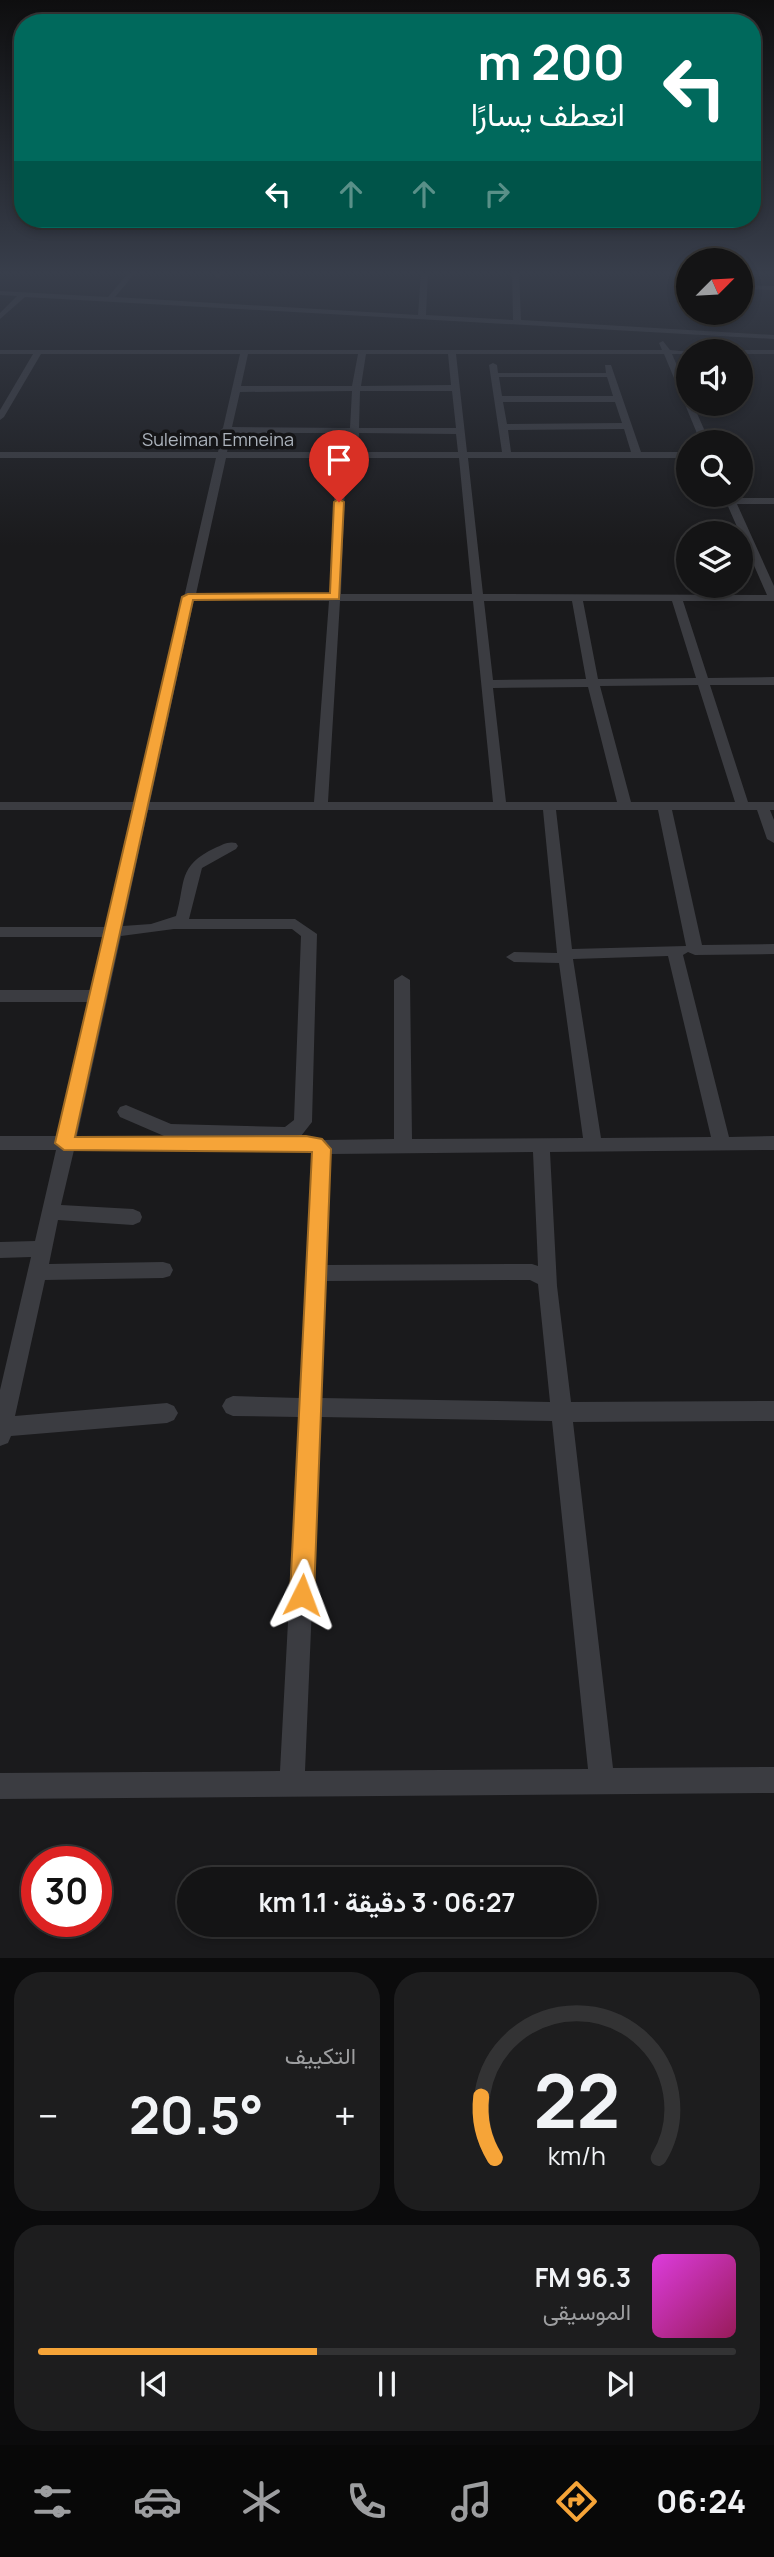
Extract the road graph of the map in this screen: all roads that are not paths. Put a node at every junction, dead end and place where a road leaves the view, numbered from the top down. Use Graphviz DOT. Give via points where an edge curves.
graph roads {
  1 [pos="31,363"];
  2 [pos="242,363"];
  3 [pos="360,363"];
  4 [pos="453,363"];
  5 [pos="493,363"];
  6 [pos="607,363"];
  7 [pos="495,375"];
  8 [pos="611,376"];
  9 [pos="356,388"];
  10 [pos="456,388"];
  11 [pos="236,389"];
  12 [pos="498,399"];
  13 [pos="619,399"];
  14 [pos="0,417"];
  15 [pos="629,426"];
  16 [pos="503,427"];
  17 [pos="225,430"];
  18 [pos="353,430"];
  19 [pos="459,431"];
  20 [pos="676,454"];
  21 [pos="0,455"];
  22 [pos="220,455"];
  23 [pos="461,455"];
  24 [pos="507,455"];
  25 [pos="637,455"];
  26 [pos="347,456"];
  27 [pos="753,500"];
  28 [pos="774,501"];
  29 [pos="733,507"];
  30 [pos="335,596"];
  31 [pos="477,596"];
  32 [pos="188,597"];
  33 [pos="577,597"];
  34 [pos="676,597"];
  35 [pos="676,598"];
  36 [pos="753,598"];
  37 [pos="774,598"];
  38 [pos="703,681"];
  39 [pos="774,681"];
  40 [pos="593,682"];
  41 [pos="488,684"];
  42 [pos="0,806"];
  43 [pos="140,806"];
  44 [pos="321,806"];
  45 [pos="625,806"];
  46 [pos="664,806"];
  47 [pos="768,806"];
  48 [pos="500,807"];
  49 [pos="549,807"];
  50 [pos="743,807"];
  51 [pos="774,838"];
  52 [pos="231,846"];
  53 [pos="174,924"];
  54 [pos="112,931"];
  55 [pos="0,932"];
  56 [pos="774,949"];
  57 [pos="674,950"];
  58 [pos="695,950"];
  59 [pos="565,956"];
  60 [pos="514,957"];
  61 [pos="402,980"];
  62 [pos="0,996"];
  63 [pos="98,996"];
  64 [pos="126,1112"];
  65 [pos="0,1143"];
  66 [pos="64,1143"];
  67 [pos="593,1143"];
  68 [pos="774,1143"];
  69 [pos="541,1144"];
  70 [pos="722,1144"];
  71 [pos="320,1147"];
  72 [pos="403,1147"];
  73 [pos="50,1212"];
  74 [pos="133,1217"];
  75 [pos="41,1249"];
  76 [pos="0,1250"];
  77 [pos="163,1270"];
  78 [pos="36,1272"];
  79 [pos="317,1273"];
  80 [pos="549,1283"];
  81 [pos="233,1406"];
  82 [pos="311,1406"];
  83 [pos="774,1411"];
  84 [pos="563,1412"];
  85 [pos="167,1413"];
  86 [pos="1,1432"];
  87 [pos="774,1780"];
  88 [pos="602,1782"];
  89 [pos="292,1784"];
  90 [pos="0,1786"];
  1 -- 14 [label="street"];
  2 -- 11 [label="street"];
  3 -- 9 [label="street"];
  4 -- 10 [label="street"];
  5 -- 7 [label="street"];
  6 -- 8 [label="street"];
  7 -- 8 [label="street"];
  7 -- 12 [label="street"];
  8 -- 13 [label="street"];
  9 -- 10 [label="street"];
  9 -- 11 [label="street"];
  9 -- 18 [label="street"];
  10 -- 19 [label="street"];
  11 -- 17 [label="street"];
  12 -- 13 [label="street"];
  12 -- 16 [label="street"];
  13 -- 15 [label="street"];
  15 -- 16 [label="street"];
  15 -- 25 [label="street"];
  16 -- 24 [label="street"];
  17 -- 18 [label="street"];
  17 -- 22 [label="street"];
  18 -- 19 [label="street"];
  18 -- 26 [label="street"];
  19 -- 23 [label="street"];
  20 -- 25 [label="street, Suleiman Emneina"];
  21 -- 22 [label="street, Suleiman Emneina"];
  22 -- 26 [label="street, Suleiman Emneina"];
  22 -- 32 [label="street"];
  23 -- 24 [label="street, Suleiman Emneina"];
  23 -- 26 [label="street, Suleiman Emneina"];
  23 -- 31 [label="street"];
  24 -- 25 [label="street, Suleiman Emneina"];
  26 -- 30 [label="street"];
  27 -- 28 [label="street"];
  29 -- 37 [label="street"];
  30 -- 31 [label="street"];
  30 -- 32 [label="street"];
  30 -- 44 [label="street"];
  31 -- 33 [label="street"];
  31 -- 41 [label="street"];
  32 -- 43 [label="street"];
  33 -- 34 [label="street"];
  33 -- 40 [label="street"];
  35 -- 38 [label="street"];
  36 -- 37 [label="street"];
  38 -- 39 [label="street"];
  38 -- 40 [label="street"];
  38 -- 50 [label="street"];
  40 -- 41 [label="street"];
  40 -- 45 [label="street"];
  41 -- 48 [label="street"];
  42 -- 43 [label="street"];
  43 -- 44 [label="street"];
  43 -- 54 [label="street"];
  44 -- 48 [label="street"];
  45 -- 46 [label="street"];
  45 -- 49 [label="street"];
  46 -- 50 [label="street"];
  46 -- 58 [label="street"];
  47 -- 50 [label="street"];
  47 -- 51 [label="street"];
  48 -- 49 [label="street"];
  49 -- 59 [label="street"];
  52 -- 53 [label="street" via="194,866 185,913"];
  53 -- 54 [label="street"];
  53 -- 64 [label="street" via="295,924 309,934 303,1122 285,1134 169,1130"];
  54 -- 55 [label="street"];
  54 -- 63 [label="street"];
  56 -- 58 [label="street"];
  57 -- 58 [label="street"];
  57 -- 59 [label="street"];
  57 -- 70 [label="street"];
  59 -- 60 [label="street"];
  59 -- 67 [label="street"];
  61 -- 72 [label="street"];
  62 -- 63 [label="street"];
  63 -- 66 [label="street"];
  65 -- 66 [label="street"];
  66 -- 71 [label="street" via="306,1143"];
  66 -- 73 [label="street"];
  67 -- 69 [label="street"];
  67 -- 70 [label="street"];
  68 -- 70 [label="street"];
  69 -- 72 [label="street"];
  69 -- 80 [label="street"];
  71 -- 72 [label="street"];
  71 -- 79 [label="street"];
  73 -- 74 [label="street"];
  73 -- 75 [label="street"];
  75 -- 76 [label="street"];
  75 -- 78 [label="street"];
  77 -- 78 [label="street"];
  78 -- 86 [label="street"];
  79 -- 80 [label="street" via="532,1272"];
  79 -- 82 [label="street"];
  80 -- 84 [label="street"];
  81 -- 82 [label="street"];
  82 -- 84 [label="street"];
  82 -- 89 [label="street"];
  83 -- 84 [label="street"];
  84 -- 88 [label="street"];
  85 -- 86 [label="street"];
  87 -- 88 [label="street"];
  88 -- 89 [label="street"];
  89 -- 90 [label="street"];
}
